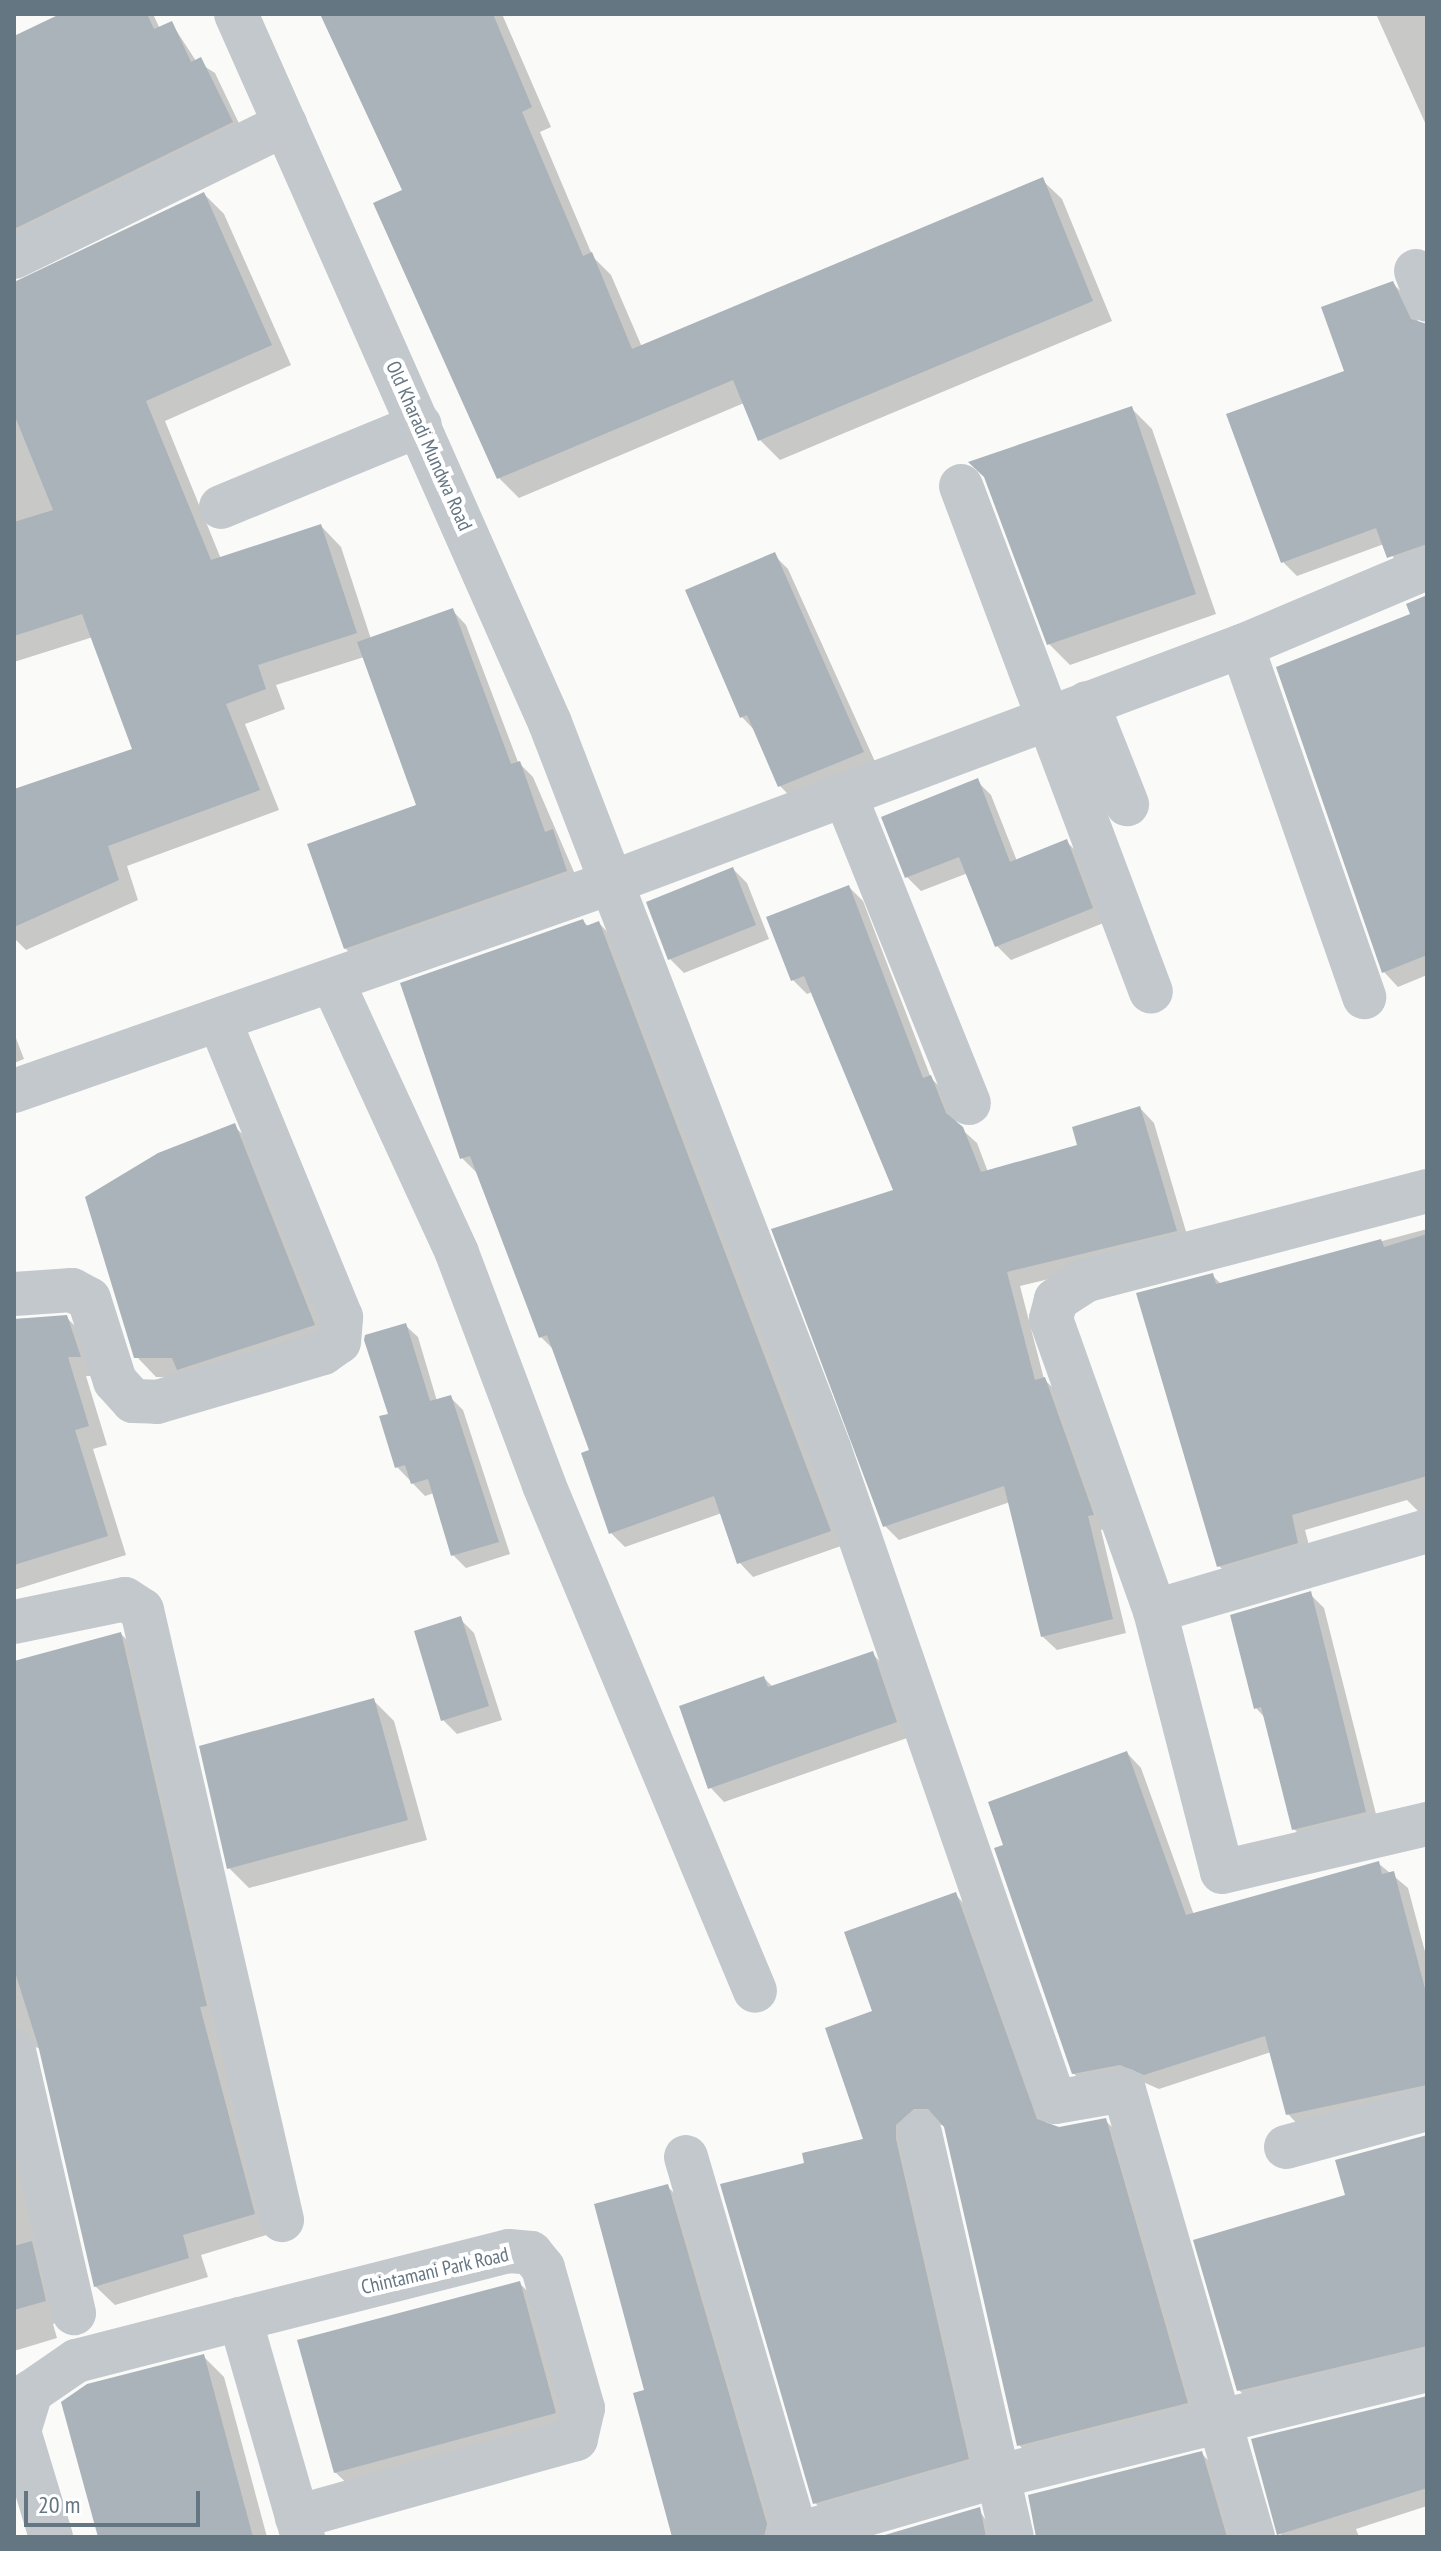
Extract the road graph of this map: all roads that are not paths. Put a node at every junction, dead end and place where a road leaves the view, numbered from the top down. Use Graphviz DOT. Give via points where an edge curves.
graph roads {
  1 [pos="236,14"];
  2 [pos="285,124"];
  3 [pos="14,257"];
  4 [pos="420,425"];
  5 [pos="961,486"];
  6 [pos="221,507"];
  7 [pos="1427,568"];
  8 [pos="1242,646"];
  9 [pos="1087,703"];
  10 [pos="1047,719"];
  11 [pos="845,795"];
  12 [pos="1127,804"];
  13 [pos="610,883"];
  14 [pos="333,983"];
  15 [pos="1151,992"];
  16 [pos="1364,997"];
  17 [pos="220,1022"];
  18 [pos="14,1091"];
  19 [pos="969,1103"];
  20 [pos="1427,1191"];
  21 [pos="14,1294"];
  22 [pos="1427,1531"];
  23 [pos="1155,1611"];
  24 [pos="14,1622"];
  25 [pos="1427,1824"];
  26 [pos="755,1991"];
  27 [pos="14,2051"];
  28 [pos="1427,2109"];
  29 [pos="920,2133"];
  30 [pos="1286,2147"];
  31 [pos="686,2157"];
  32 [pos="282,2220"];
  33 [pos="74,2313"];
  34 [pos="240,2319"];
  35 [pos="1427,2370"];
  36 [pos="1222,2422"];
  37 [pos="995,2477"];
  38 [pos="300,2527"];
  39 [pos="794,2536"];
  40 [pos="51,2537"];
  41 [pos="1012,2537"];
  42 [pos="1253,2537"];
  1 -- 2 [label="street, Old Kharadi Mundwa Road"];
  2 -- 3 [label="street"];
  2 -- 4 [label="street, Old Kharadi Mundwa Road"];
  4 -- 6 [label="street"];
  4 -- 13 [label="street, Old Kharadi Mundwa Road" via="550,723"];
  5 -- 10 [label="street"];
  7 -- 8 [label="street"];
  8 -- 9 [label="street"];
  8 -- 16 [label="street"];
  9 -- 10 [label="street"];
  9 -- 12 [label="street"];
  10 -- 11 [label="street"];
  10 -- 15 [label="street"];
  11 -- 13 [label="street"];
  11 -- 19 [label="street"];
  13 -- 14 [label="street"];
  13 -- 36 [label="street, Old Kharadi Mundwa Road" via="829,1448 1055,2102 1124,2090"];
  14 -- 17 [label="street"];
  14 -- 26 [label="street" via="457,1253 544,1485"];
  17 -- 18 [label="street"];
  17 -- 21 [label="street" via="341,1317 339,1342 323,1353 157,1402 133,1401 115,1381 89,1299 72,1290 19,1298"];
  20 -- 23 [label="street" via="1085,1281 1056,1300 1051,1319"];
  22 -- 23 [label="street"];
  23 -- 25 [label="street" via="1222,1872"];
  24 -- 32 [label="street" via="125,1599 142,1610"];
  27 -- 33 [label="street"];
  28 -- 30 [label="street"];
  29 -- 37 [label="street"];
  31 -- 39 [label="street"];
  34 -- 38 [label="street, Chintamani Park Road"];
  34 -- 38 [label="street, Chintamani Park Road" via="509,2251 531,2253 543,2268 583,2408 576,2439"];
  34 -- 40 [label="street, Chintamani Park Road" via="76,2361 31,2392 19,2431"];
  35 -- 36 [label="street"];
  36 -- 37 [label="street"];
  36 -- 42 [label="street"];
  37 -- 39 [label="street"];
  37 -- 41 [label="street"];
}
